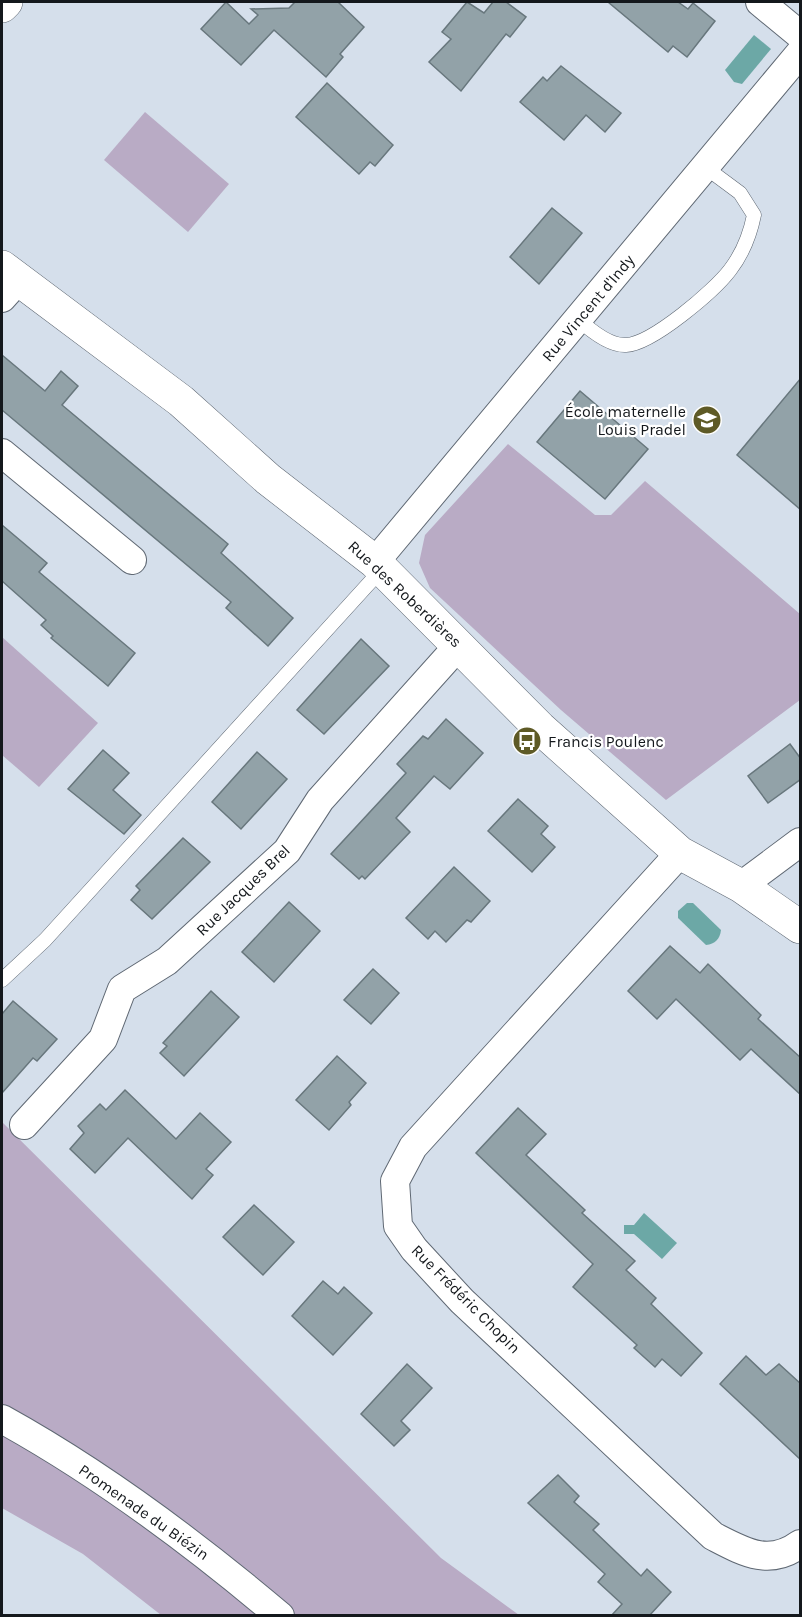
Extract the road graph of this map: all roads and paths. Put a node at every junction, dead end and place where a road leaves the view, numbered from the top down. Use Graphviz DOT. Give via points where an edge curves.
graph roads {
  1 [pos="6,2"];
  2 [pos="760,2"];
  3 [pos="2,6"];
  4 [pos="801,35"];
  5 [pos="801,53"];
  6 [pos="705,167"];
  7 [pos="7,282"];
  8 [pos="578,319"];
  9 [pos="2,453"];
  10 [pos="132,560"];
  11 [pos="379,565"];
  12 [pos="459,645"];
  13 [pos="801,842"];
  14 [pos="680,853"];
  15 [pos="741,886"];
  16 [pos="801,927"];
  17 [pos="2,980"];
  18 [pos="24,1125"];
  19 [pos="2,1419"];
  20 [pos="801,1545"];
  21 [pos="280,1616"];
  1 -- 3 [label="street"];
  2 -- 4 [label="street"];
  5 -- 6 [label="street, Rue Vincent d'Indy"];
  6 -- 8 [label="street, Rue Vincent d'Indy"];
  6 -- 8 [label="lane" via="740,194 754,215 749,238 730,271 701,300 658,333 626,345 596,336"];
  7 -- 11 [label="street, Rue des Roberdières" via="181,401 268,479"];
  8 -- 11 [label="street, Rue Vincent d'Indy"];
  9 -- 10 [label="street"];
  11 -- 12 [label="street, Rue des Roberdières"];
  11 -- 17 [label="lane" via="45,940"];
  12 -- 14 [label="street, Rue des Roberdières" via="540,728"];
  12 -- 18 [label="street, Rue Jacques Brel" via="320,800 287,851 167,961 122,989 103,1039"];
  13 -- 15 [label="street"];
  14 -- 15 [label="street, Rue des Roberdières"];
  14 -- 20 [label="street, Rue Frédéric Chopin" via="413,1147 395,1181 398,1227 462,1300 713,1536 738,1549 770,1558"];
  15 -- 16 [label="street, Rue des Roberdières"];
  19 -- 21 [label="street, Promenade du Biézin" via="43,1442 218,1564"];
}
